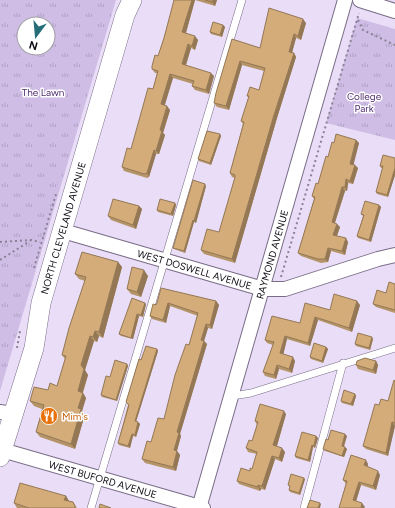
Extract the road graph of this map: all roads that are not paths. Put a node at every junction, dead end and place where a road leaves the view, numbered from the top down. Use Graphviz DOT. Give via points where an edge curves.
graph roads {
  1 [pos="132,0"];
  2 [pos="242,0"];
  3 [pos="345,0"];
  4 [pos="359,6"];
  5 [pos="395,12"];
  6 [pos="63,231"];
  7 [pos="395,255"];
  8 [pos="164,260"];
  9 [pos="263,289"];
  10 [pos="395,348"];
  11 [pos="343,364"];
  12 [pos="232,394"];
  13 [pos="6,413"];
  14 [pos="1,454"];
  15 [pos="100,479"];
  16 [pos="91,508"];
  17 [pos="200,508"];
  18 [pos="304,508"];
  1 -- 6 [label="main road, NORTH CLEVELAND AVENUE" via="125,15"];
  2 -- 8 [label="lane"];
  3 -- 9 [label="street, RAYMOND AVENUE"];
  4 -- 5 [label="street"];
  6 -- 8 [label="street, WEST DOSWELL AVENUE"];
  6 -- 13 [label="main road, NORTH CLEVELAND AVENUE" via="41,303 34,348"];
  7 -- 9 [label="street, WEST DOSWELL AVENUE" via="285,289"];
  8 -- 9 [label="street, WEST DOSWELL AVENUE"];
  8 -- 15 [label="lane"];
  9 -- 12 [label="street, RAYMOND AVENUE"];
  10 -- 11 [label="lane"];
  11 -- 12 [label="lane" via="251,393"];
  11 -- 18 [label="lane"];
  12 -- 17 [label="street, RAYMOND AVENUE"];
  13 -- 14 [label="main road, NORTH CLEVELAND AVENUE"];
  14 -- 15 [label="street, WEST BUFORD AVENUE"];
  15 -- 16 [label="lane"];
  15 -- 17 [label="street, WEST BUFORD AVENUE"];
}
